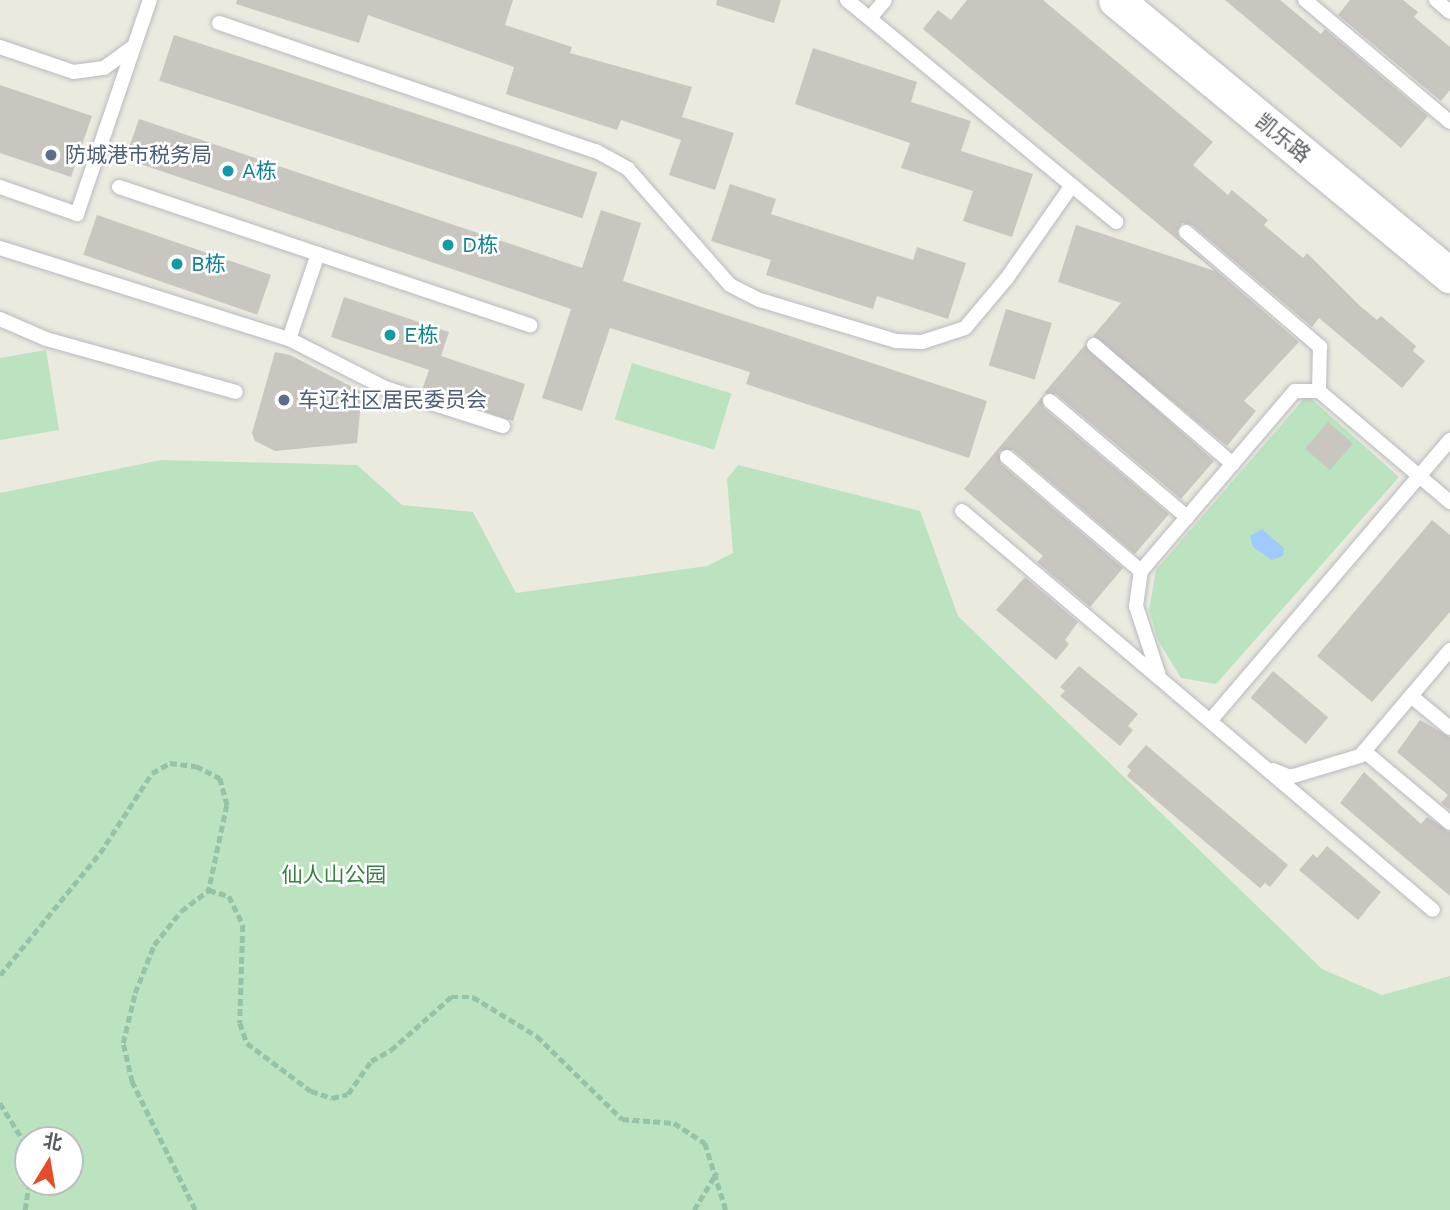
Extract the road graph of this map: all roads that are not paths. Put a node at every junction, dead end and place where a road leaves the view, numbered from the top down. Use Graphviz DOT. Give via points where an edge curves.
graph roads {
  1 [pos="149,0"];
  2 [pos="847,0"];
  3 [pos="885,0"];
  4 [pos="1116,0"];
  5 [pos="1305,0"];
  6 [pos="1436,0"];
  7 [pos="1450,12"];
  8 [pos="870,18"];
  9 [pos="219,23"];
  10 [pos="134,46"];
  11 [pos="0,47"];
  12 [pos="1450,122"];
  13 [pos="1072,185"];
  14 [pos="0,187"];
  15 [pos="118,187"];
  16 [pos="1116,222"];
  17 [pos="1186,232"];
  18 [pos="0,248"];
  19 [pos="318,254"];
  20 [pos="1450,275"];
  21 [pos="0,319"];
  22 [pos="530,325"];
  23 [pos="289,339"];
  24 [pos="1094,345"];
  25 [pos="1319,391"];
  26 [pos="236,392"];
  27 [pos="1050,401"];
  28 [pos="503,426"];
  29 [pos="1450,440"];
  30 [pos="1007,457"];
  31 [pos="1233,464"];
  32 [pos="1419,476"];
  33 [pos="1450,502"];
  34 [pos="962,511"];
  35 [pos="1188,517"];
  36 [pos="1142,571"];
  37 [pos="1450,650"];
  38 [pos="1160,680"];
  39 [pos="1411,696"];
  40 [pos="1210,721"];
  41 [pos="1450,729"];
  42 [pos="1364,751"];
  43 [pos="1262,766"];
  44 [pos="1450,823"];
  45 [pos="1433,910"];
  1 -- 10 [label="lane"];
  2 -- 8 [label="lane"];
  3 -- 8 [label="lane"];
  4 -- 20 [label="street, 凯乐路"];
  5 -- 12 [label="lane"];
  6 -- 7 [label="lane"];
  8 -- 13 [label="lane"];
  9 -- 13 [label="lane" via="596,151 628,169 730,285 760,300 896,341 922,342 965,328 1007,278"];
  10 -- 11 [label="lane" via="104,68 74,72"];
  10 -- 14 [label="lane" via="77,214"];
  13 -- 16 [label="lane"];
  15 -- 19 [label="lane"];
  17 -- 25 [label="lane" via="1320,347"];
  18 -- 23 [label="lane"];
  19 -- 22 [label="lane"];
  19 -- 23 [label="lane"];
  21 -- 26 [label="lane" via="46,340"];
  23 -- 28 [label="lane" via="385,388"];
  24 -- 31 [label="lane"];
  25 -- 31 [label="lane" via="1295,391"];
  25 -- 32 [label="lane"];
  27 -- 35 [label="lane"];
  29 -- 32 [label="lane"];
  30 -- 36 [label="lane"];
  31 -- 35 [label="lane"];
  32 -- 33 [label="lane"];
  32 -- 40 [label="lane"];
  34 -- 38 [label="lane"];
  35 -- 36 [label="lane"];
  36 -- 38 [label="lane" via="1136,606"];
  37 -- 39 [label="lane"];
  38 -- 40 [label="lane"];
  39 -- 41 [label="lane"];
  39 -- 42 [label="lane"];
  40 -- 43 [label="lane"];
  42 -- 43 [label="lane" via="1325,770 1290,777"];
  42 -- 44 [label="lane"];
  43 -- 45 [label="lane"];
}
